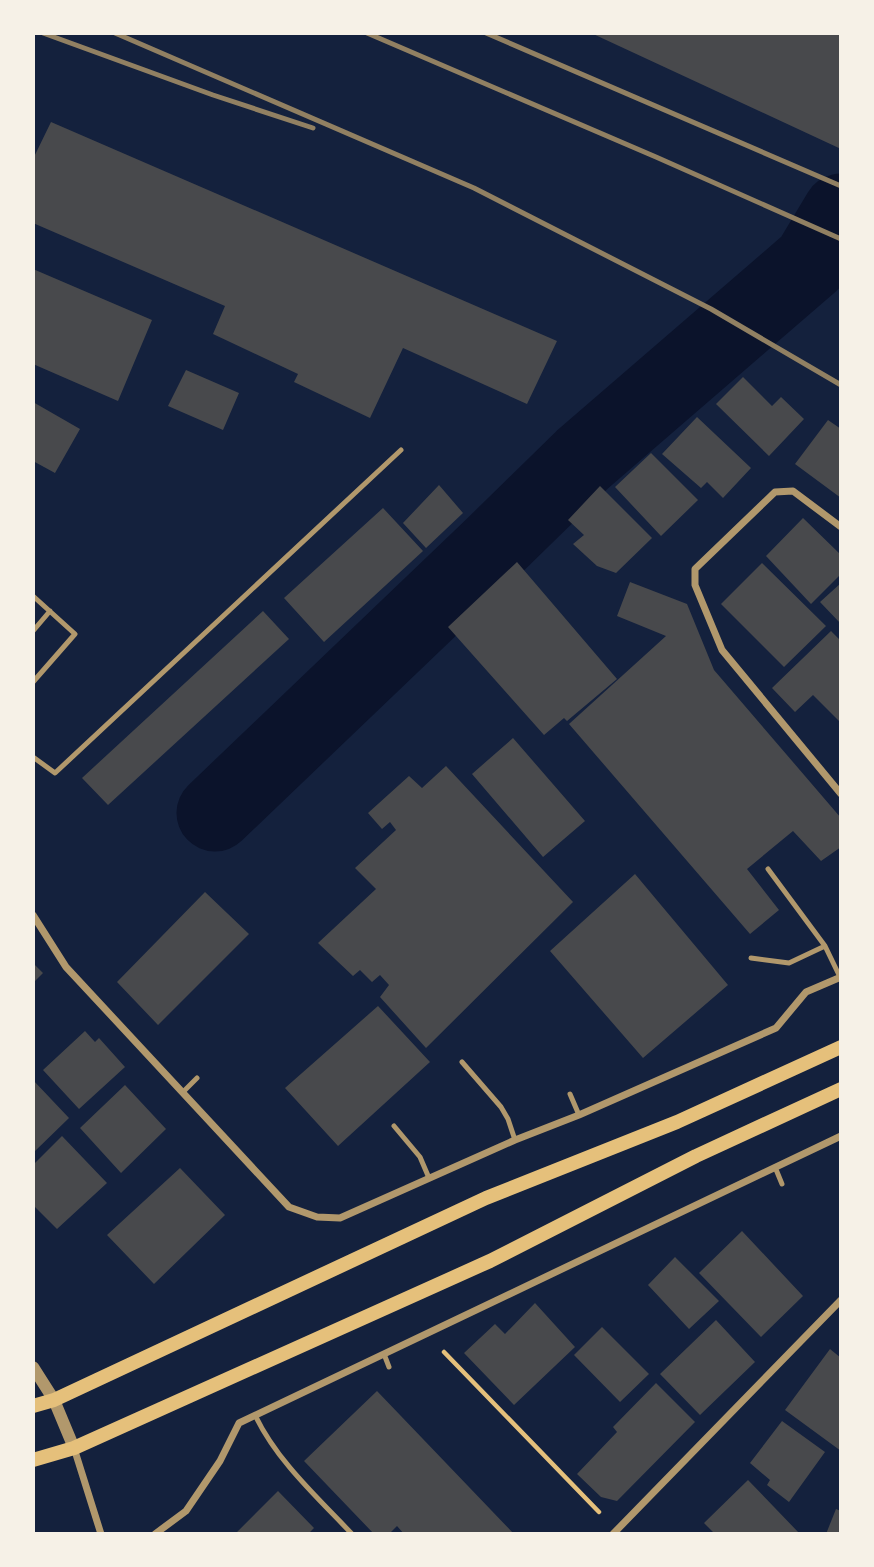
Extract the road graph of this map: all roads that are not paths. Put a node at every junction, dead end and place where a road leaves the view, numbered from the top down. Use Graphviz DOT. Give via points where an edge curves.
graph roads {
  1 [pos="401,450"];
  2 [pos="841,527"];
  3 [pos="33,596"];
  4 [pos="50,611"];
  5 [pos="33,631"];
  6 [pos="33,682"];
  7 [pos="33,757"];
  8 [pos="841,794"];
  9 [pos="768,869"];
  10 [pos="33,915"];
  11 [pos="825,946"];
  12 [pos="751,958"];
  13 [pos="840,977"];
  14 [pos="841,1047"];
  15 [pos="462,1062"];
  16 [pos="197,1078"];
  17 [pos="841,1089"];
  18 [pos="183,1092"];
  19 [pos="570,1094"];
  20 [pos="579,1115"];
  21 [pos="394,1126"];
  22 [pos="841,1136"];
  23 [pos="515,1140"];
  24 [pos="775,1167"];
  25 [pos="429,1178"];
  26 [pos="782,1184"];
  27 [pos="841,1300"];
  28 [pos="384,1354"];
  29 [pos="33,1367"];
  30 [pos="389,1367"];
  31 [pos="54,1400"];
  32 [pos="33,1406"];
  33 [pos="255,1415"];
  34 [pos="74,1448"];
  35 [pos="33,1460"];
  36 [pos="614,1532"];
  37 [pos="101,1534"];
  38 [pos="155,1534"];
  39 [pos="352,1534"];
  1 -- 7 [label="lane" via="55,773"];
  2 -- 8 [label="street" via="793,491 775,492 695,569 695,585 722,649"];
  3 -- 4 [label="lane"];
  4 -- 5 [label="lane"];
  4 -- 6 [label="lane" via="75,634"];
  9 -- 11 [label="lane"];
  10 -- 18 [label="street" via="66,967"];
  11 -- 12 [label="lane" via="789,963"];
  11 -- 13 [label="lane"];
  13 -- 20 [label="street" via="806,992 776,1028"];
  14 -- 31 [label="main road" via="677,1122 486,1198"];
  15 -- 23 [label="lane" via="501,1107"];
  16 -- 18 [label="lane"];
  17 -- 34 [label="main road" via="696,1156 490,1261"];
  18 -- 25 [label="street" via="289,1207 317,1217 340,1218"];
  19 -- 20 [label="lane"];
  20 -- 23 [label="street"];
  21 -- 25 [label="lane" via="420,1157"];
  22 -- 24 [label="street"];
  23 -- 25 [label="street"];
  24 -- 26 [label="lane"];
  24 -- 28 [label="street"];
  27 -- 36 [label="street"];
  28 -- 30 [label="lane"];
  28 -- 33 [label="street"];
  29 -- 31 [label="street"];
  31 -- 32 [label="main road"];
  31 -- 34 [label="street"];
  33 -- 38 [label="street" via="239,1423 186,1511"];
  33 -- 39 [label="lane" via="295,1473"];
  34 -- 35 [label="main road"];
  34 -- 37 [label="street"];
}
